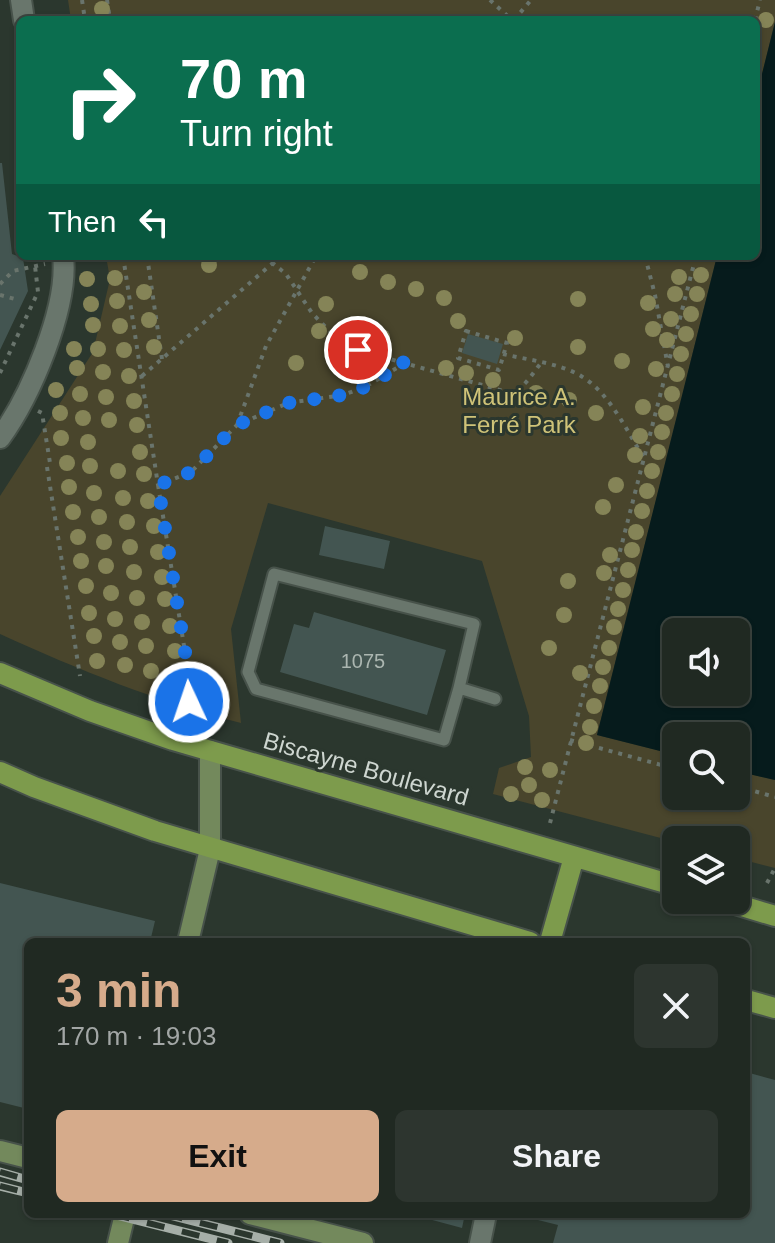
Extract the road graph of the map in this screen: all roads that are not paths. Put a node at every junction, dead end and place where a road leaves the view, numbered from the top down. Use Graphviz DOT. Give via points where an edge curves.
graph roads {
  1 [pos="63,260"];
  2 [pos="0,438"];
  3 [pos="0,673"];
  4 [pos="459,688"];
  5 [pos="495,699"];
  6 [pos="210,751"];
  7 [pos="0,772"];
  8 [pos="210,849"];
  9 [pos="574,857"];
  10 [pos="662,882"];
  11 [pos="750,908"];
  12 [pos="775,916"];
  13 [pos="189,938"];
  14 [pos="516,938"];
  15 [pos="551,938"];
  16 [pos="750,1001"];
  17 [pos="775,1008"];
  18 [pos="0,1151"];
  19 [pos="24,1157"];
  20 [pos="124,1218"];
  21 [pos="266,1218"];
  22 [pos="485,1218"];
  23 [pos="118,1243"];
  24 [pos="363,1243"];
  25 [pos="480,1243"];
  1 -- 2 [label="street" via="62,292 49,342"];
  3 -- 6 [label="main road, Biscayne Boulevard" via="90,711"];
  4 -- 4 [label="lane" via="444,740 256,689 248,672 274,574 474,624"];
  4 -- 5 [label="lane"];
  6 -- 8 [label="street"];
  6 -- 9 [label="main road, Biscayne Boulevard"];
  7 -- 8 [label="main road"];
  8 -- 13 [label="street"];
  8 -- 14 [label="main road"];
  9 -- 10 [label="main road, Biscayne Boulevard"];
  9 -- 15 [label="main road"];
  11 -- 12 [label="main road"];
  16 -- 17 [label="main road"];
  18 -- 19 [label="street"];
  20 -- 23 [label="street"];
  21 -- 24 [label="street"];
  22 -- 25 [label="street"];
}
